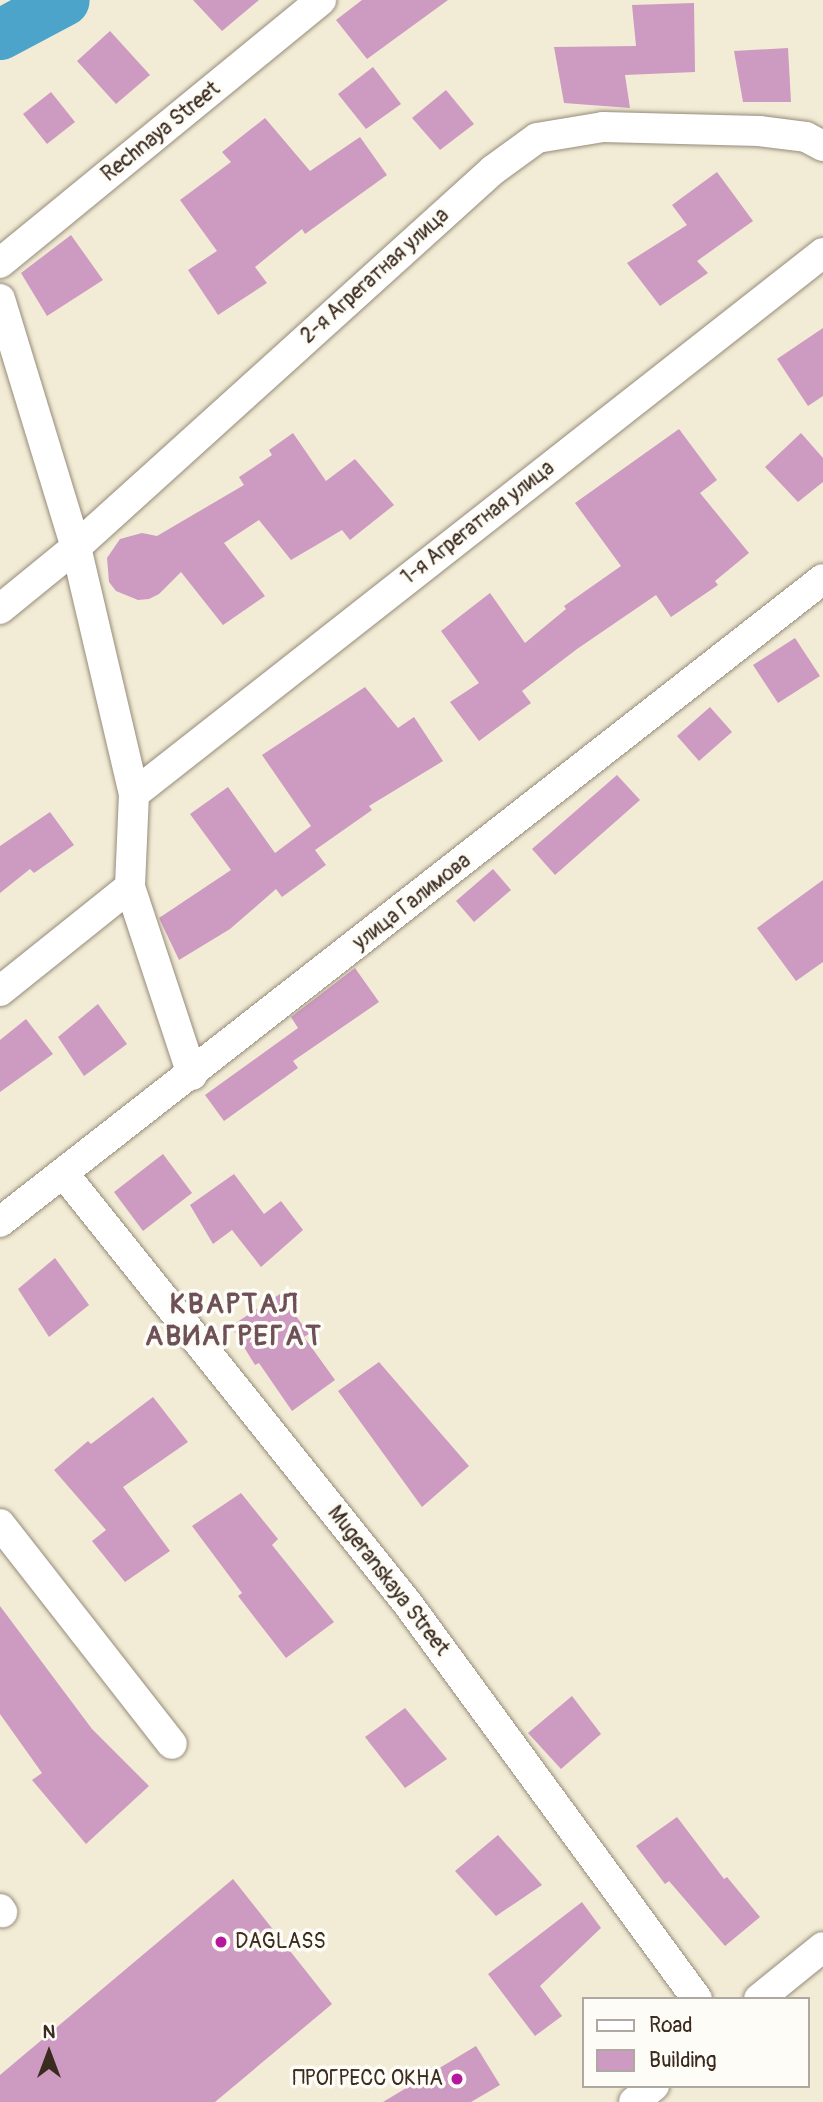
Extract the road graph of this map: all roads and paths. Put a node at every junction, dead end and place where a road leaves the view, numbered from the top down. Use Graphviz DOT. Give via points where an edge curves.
graph roads {
  1 [pos="321,0"];
  2 [pos="823,146"];
  3 [pos="823,253"];
  4 [pos="0,263"];
  5 [pos="0,299"];
  6 [pos="76,547"];
  7 [pos="823,579"];
  8 [pos="0,609"];
  9 [pos="134,794"];
  10 [pos="130,887"];
  11 [pos="0,991"];
  12 [pos="192,1075"];
  13 [pos="64,1174"];
  14 [pos="0,1222"];
  15 [pos="0,1524"];
  16 [pos="172,1744"];
  17 [pos="823,1947"];
  18 [pos="696,1997"];
  19 [pos="761,1997"];
  20 [pos="652,2088"];
  21 [pos="634,2102"];
  1 -- 4 [label="street, Rechnaya Street"];
  2 -- 6 [label="street, 2-я Агрегатная улица" via="806,137 746,131 603,127 537,138 493,170"];
  3 -- 9 [label="street, 1-я Агрегатная улица"];
  5 -- 6 [label="street"];
  6 -- 8 [label="street, 2-я Агрегатная улица"];
  6 -- 9 [label="street"];
  7 -- 12 [label="street, улица Галимова"];
  9 -- 10 [label="street"];
  10 -- 11 [label="street"];
  10 -- 12 [label="street"];
  12 -- 13 [label="street, улица Галимова"];
  13 -- 14 [label="street, улица Галимова"];
  13 -- 18 [label="street, Mugeranskaya Street" via="408,1604"];
  15 -- 16 [label="street"];
  17 -- 19 [label="street"];
  20 -- 21 [label="street"];
}
